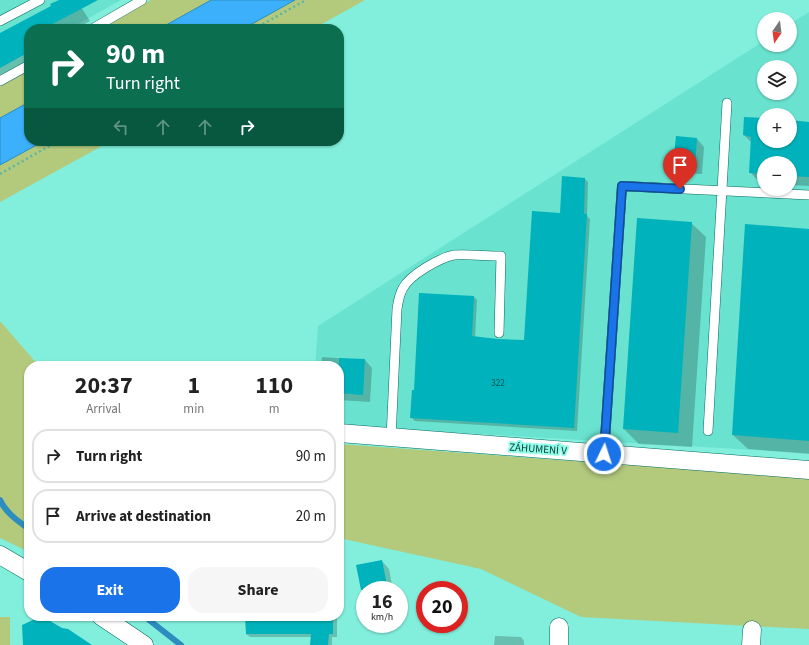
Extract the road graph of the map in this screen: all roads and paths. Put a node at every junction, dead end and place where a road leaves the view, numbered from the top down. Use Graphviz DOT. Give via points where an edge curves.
graph roads {
  1 [pos="40,0"];
  2 [pos="142,0"];
  3 [pos="306,0"];
  4 [pos="0,20"];
  5 [pos="101,24"];
  6 [pos="263,24"];
  7 [pos="24,68"];
  8 [pos="0,81"];
  9 [pos="727,103"];
  10 [pos="49,146"];
  11 [pos="0,174"];
  12 [pos="723,191"];
  13 [pos="809,195"];
  14 [pos="500,333"];
  15 [pos="708,431"];
  16 [pos="344,433"];
  17 [pos="391,438"];
  18 [pos="604,454"];
  19 [pos="809,470"];
  20 [pos="0,555"];
  21 [pos="24,569"];
  22 [pos="108,621"];
  23 [pos="559,627"];
  24 [pos="144,645"];
  25 [pos="559,645"];
  1 -- 4 [label="lane"];
  2 -- 5 [label="lane"];
  3 -- 6 [label="path"];
  7 -- 8 [label="lane"];
  9 -- 12 [label="lane"];
  10 -- 11 [label="path"];
  12 -- 13 [label="lane"];
  12 -- 15 [label="lane"];
  12 -- 18 [label="lane" via="622,186"];
  14 -- 17 [label="lane" via="501,256 454,255 438,261 406,283 397,309"];
  16 -- 17 [label="street, ZÁHUMENÍ V"];
  17 -- 18 [label="street, ZÁHUMENÍ V"];
  18 -- 19 [label="street, ZÁHUMENÍ V"];
  20 -- 21 [label="street"];
  22 -- 24 [label="street"];
  23 -- 25 [label="street"];
}
